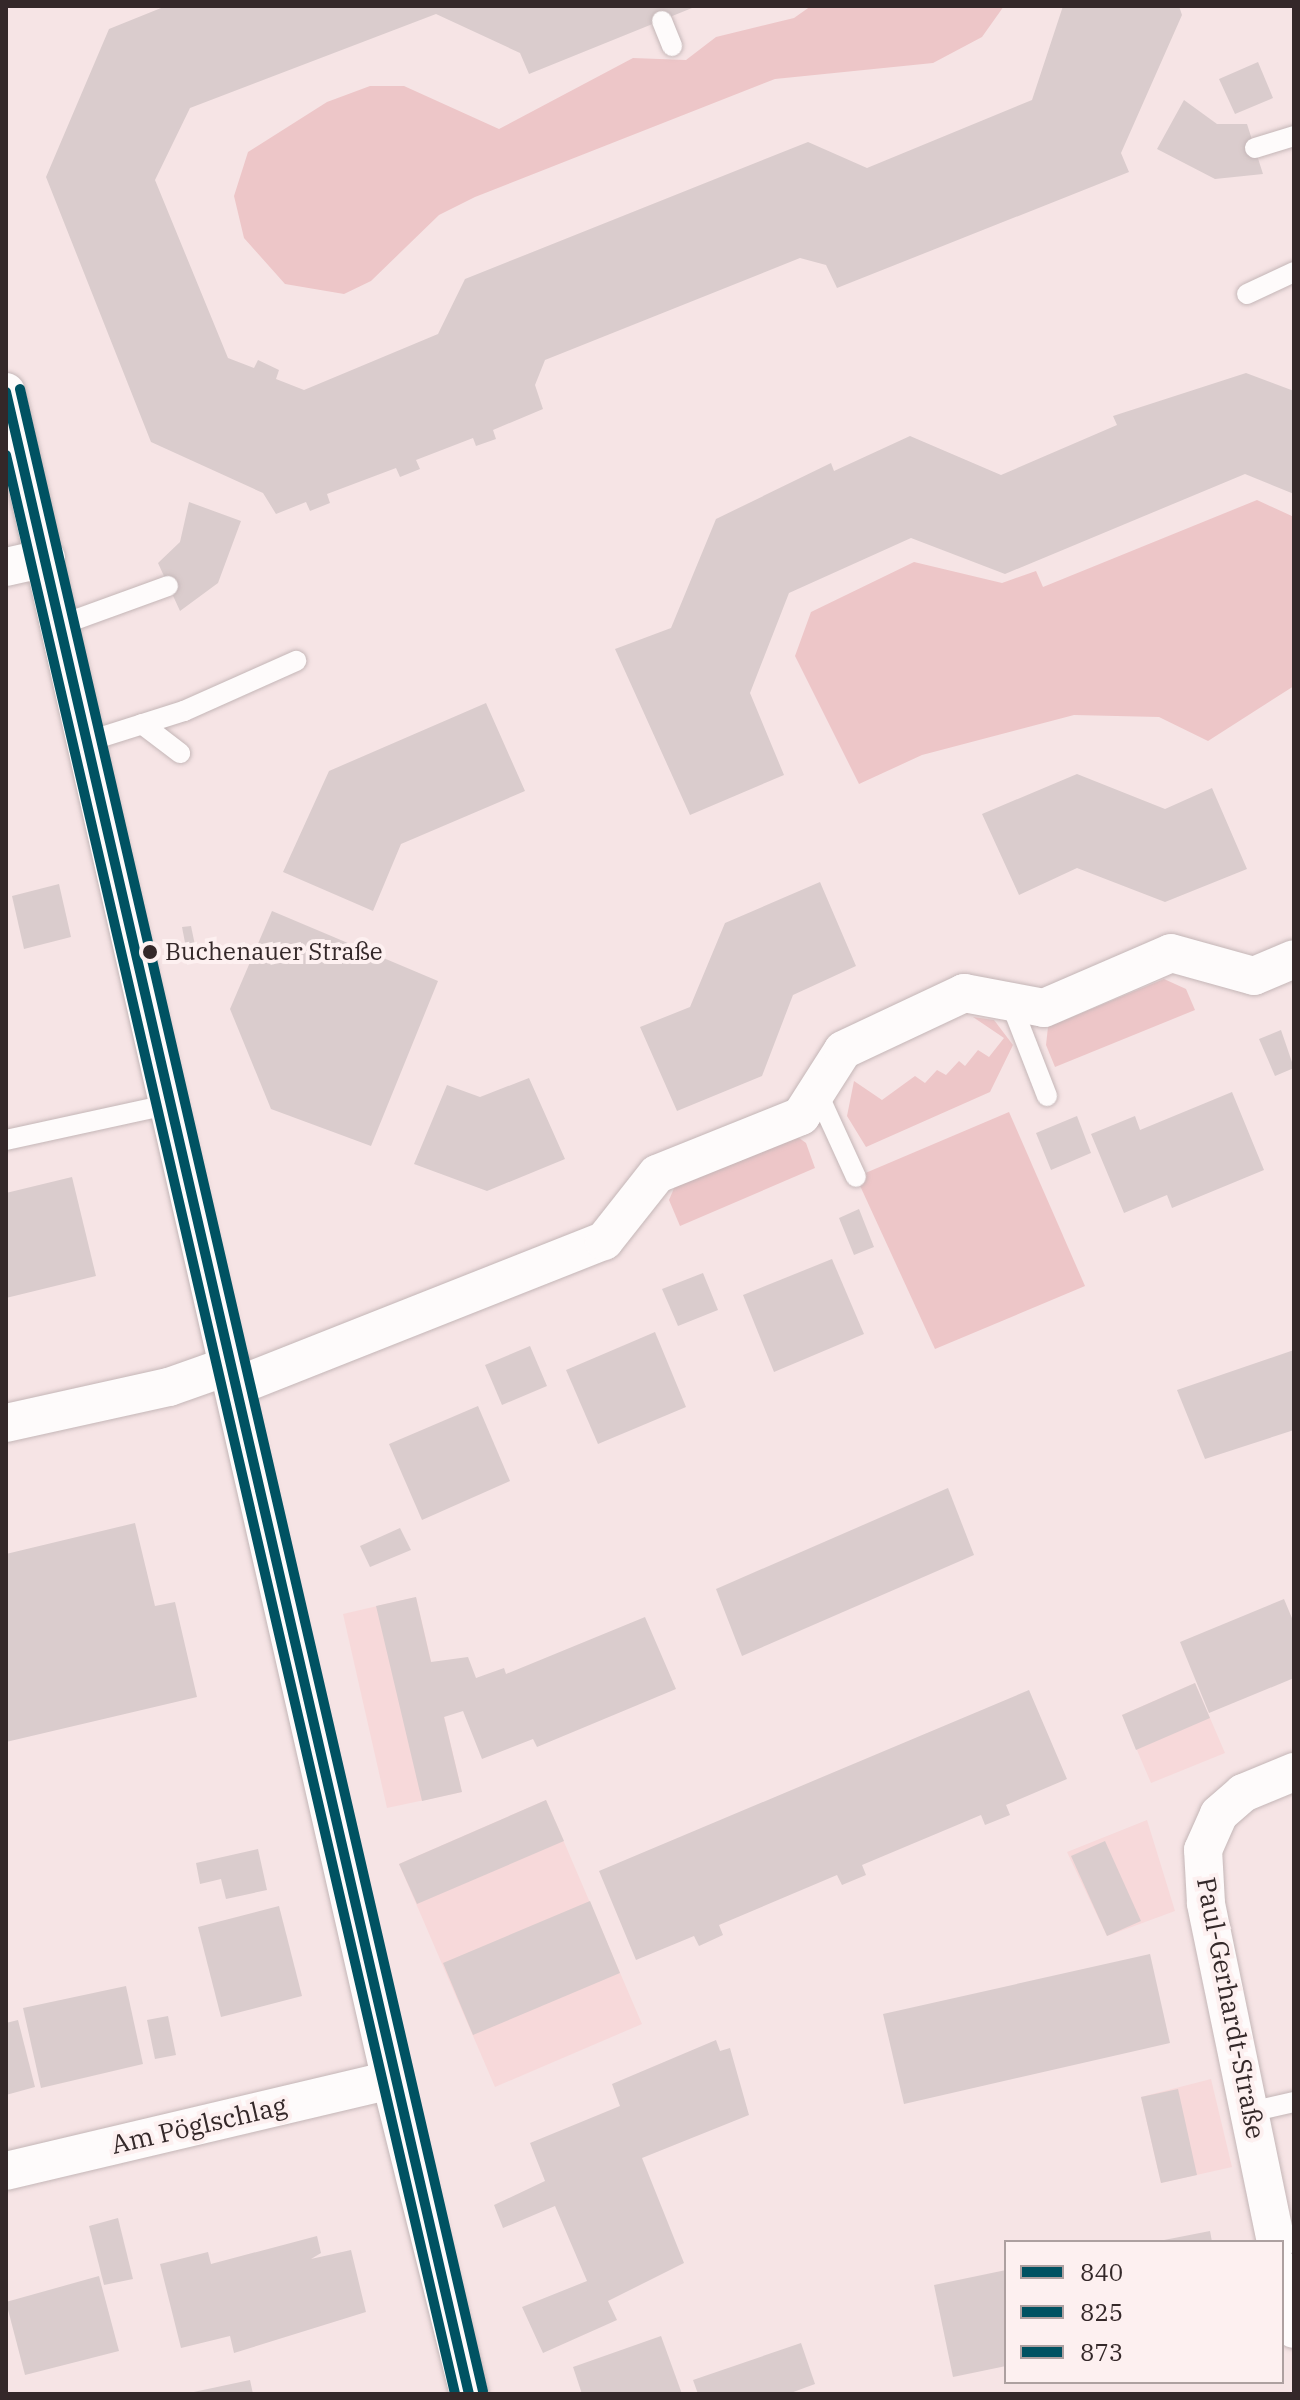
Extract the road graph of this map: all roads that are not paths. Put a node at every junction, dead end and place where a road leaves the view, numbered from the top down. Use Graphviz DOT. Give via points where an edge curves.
graph roads {
  1 [pos="662,21"];
  2 [pos="672,46"];
  3 [pos="1294,136"];
  4 [pos="1255,148"];
  5 [pos="1294,272"];
  6 [pos="1247,294"];
  7 [pos="6,392"];
  8 [pos="46,558"];
  9 [pos="6,567"];
  10 [pos="168,586"];
  11 [pos="58,626"];
  12 [pos="296,661"];
  13 [pos="142,724"];
  14 [pos="86,742"];
  15 [pos="180,753"];
  16 [pos="1294,959"];
  17 [pos="1010,1001"];
  18 [pos="818,1094"];
  19 [pos="1047,1096"];
  20 [pos="171,1104"];
  21 [pos="6,1140"];
  22 [pos="856,1177"];
  23 [pos="234,1375"];
  24 [pos="6,1423"];
  25 [pos="1294,1772"];
  26 [pos="391,2080"];
  27 [pos="1294,2102"];
  28 [pos="1250,2112"];
  29 [pos="6,2171"];
  30 [pos="1276,2240"];
  31 [pos="1284,2280"];
  32 [pos="1294,2329"];
  33 [pos="469,2394"];
  1 -- 2 [label="lane"];
  3 -- 4 [label="lane"];
  5 -- 6 [label="lane"];
  7 -- 8 [label="street"];
  8 -- 9 [label="street"];
  8 -- 11 [label="street"];
  10 -- 11 [label="lane"];
  11 -- 14 [label="street"];
  12 -- 13 [label="lane"];
  13 -- 14 [label="lane"];
  13 -- 15 [label="lane"];
  14 -- 20 [label="street"];
  16 -- 17 [label="street" via="1254,976 1171,953 1044,1008"];
  17 -- 18 [label="street" via="964,993 843,1050"];
  17 -- 19 [label="lane"];
  18 -- 22 [label="lane"];
  18 -- 23 [label="street" via="801,1116 657,1174 604,1241"];
  20 -- 21 [label="lane"];
  20 -- 23 [label="street"];
  23 -- 24 [label="street"];
  23 -- 26 [label="street"];
  25 -- 28 [label="street, Paul-Gerhardt-Straße" via="1243,1793 1219,1814 1203,1850 1206,1903"];
  26 -- 29 [label="street, Am Pöglschlag"];
  26 -- 33 [label="street"];
  27 -- 28 [label="lane"];
  28 -- 30 [label="street, Paul-Gerhardt-Straße"];
  31 -- 32 [label="street"];
}
